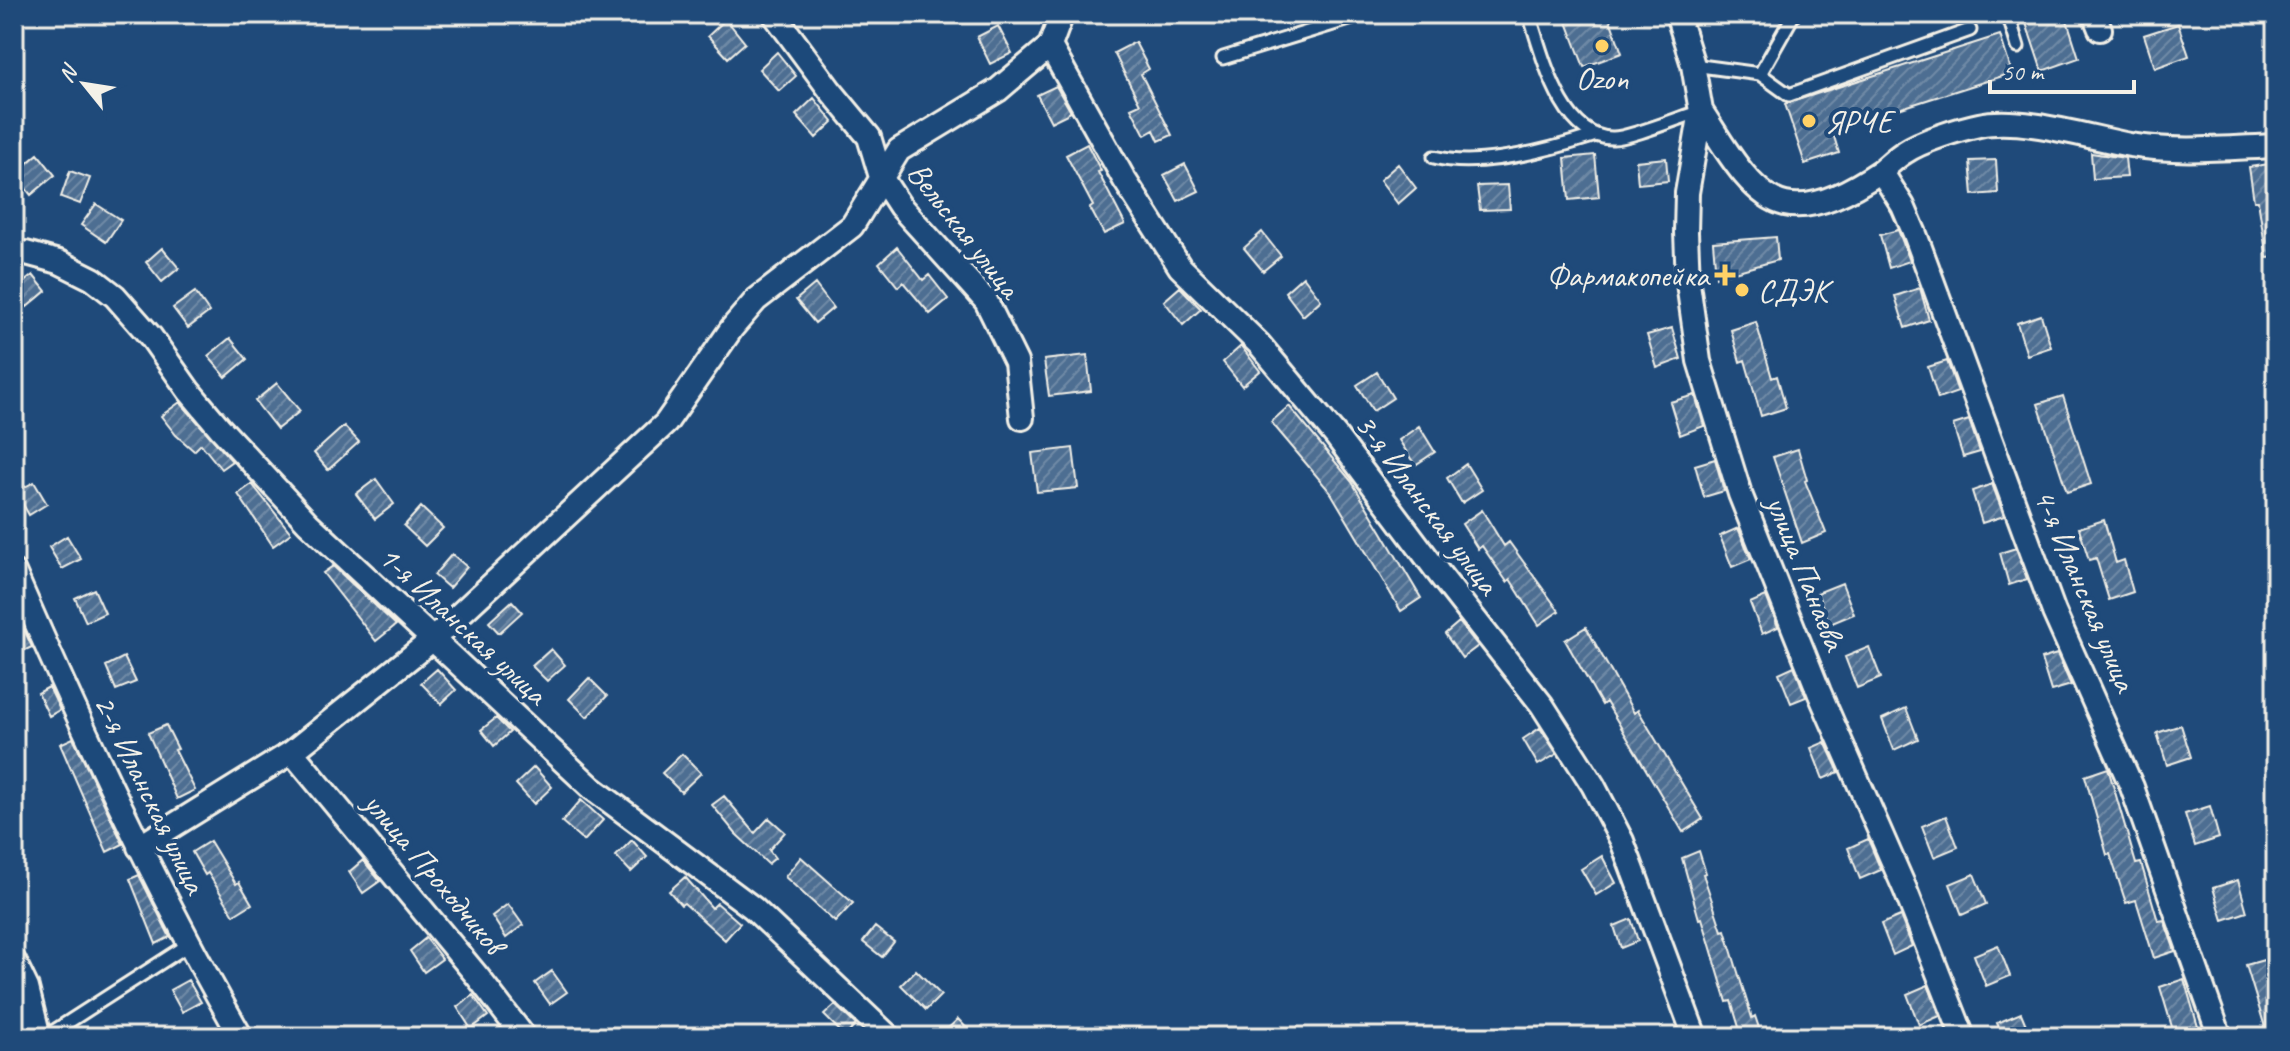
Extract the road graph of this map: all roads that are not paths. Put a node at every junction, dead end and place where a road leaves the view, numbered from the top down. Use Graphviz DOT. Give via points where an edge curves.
graph roads {
  1 [pos="774,14"];
  2 [pos="1061,14"];
  3 [pos="1366,14"];
  4 [pos="1529,14"];
  5 [pos="1677,14"];
  6 [pos="1794,14"];
  7 [pos="2008,14"];
  8 [pos="1970,30"];
  9 [pos="1050,46"];
  10 [pos="2018,47"];
  11 [pos="1223,58"];
  12 [pos="1693,65"];
  13 [pos="1760,74"];
  14 [pos="1701,111"];
  15 [pos="1593,136"];
  16 [pos="2276,146"];
  17 [pos="1434,157"];
  18 [pos="1881,171"];
  19 [pos="881,177"];
  20 [pos="14,255"];
  21 [pos="1022,418"];
  22 [pos="14,572"];
  23 [pos="432,640"];
  24 [pos="292,752"];
  25 [pos="139,847"];
  26 [pos="188,945"];
  27 [pos="14,961"];
  28 [pos="39,1037"];
  29 [pos="45,1037"];
  30 [pos="241,1037"];
  31 [pos="524,1037"];
  32 [pos="889,1037"];
  33 [pos="1695,1037"];
  34 [pos="1963,1037"];
  35 [pos="2220,1037"];
  1 -- 19 [label="street, Вельская улица" via="869,137"];
  2 -- 9 [label="street"];
  3 -- 11 [label="lane"];
  4 -- 15 [label="lane" via="1559,101"];
  5 -- 12 [label="street"];
  6 -- 13 [label="lane"];
  7 -- 10 [label="lane"];
  8 -- 13 [label="lane" via="1789,95"];
  9 -- 19 [label="street" via="998,90 899,150"];
  9 -- 33 [label="street, 3-я Иланская улица" via="1180,267 1259,344 1336,436 1542,705 1622,841"];
  12 -- 13 [label="lane"];
  12 -- 14 [label="street"];
  14 -- 15 [label="lane" via="1615,139"];
  14 -- 18 [label="street" via="1743,173 1763,194 1788,205 1831,197"];
  14 -- 34 [label="street, улица Панаева" via="1686,232 1699,361 1740,494"];
  15 -- 17 [label="lane" via="1474,162"];
  16 -- 18 [label="street" via="2187,150 1995,123 1906,151"];
  18 -- 35 [label="street, 4-я Иланская улица" via="1915,234 2054,612 2132,787"];
  19 -- 21 [label="street, Вельская улица" via="900,206 986,301 1016,362"];
  19 -- 23 [label="street" via="852,226 756,300 666,423"];
  20 -- 23 [label="street, 1-я Иланская улица" via="59,262 115,296 220,428 308,523"];
  22 -- 25 [label="street, 2-я Иланская улица"];
  23 -- 24 [label="street"];
  23 -- 32 [label="street, 1-я Иланская улица" via="592,788 753,908"];
  24 -- 25 [label="street"];
  24 -- 31 [label="street, улица Проходчиков"];
  25 -- 26 [label="street, 2-я Иланская улица"];
  26 -- 29 [label="lane"];
  26 -- 30 [label="street, 2-я Иланская улица"];
  27 -- 28 [label="street"];
}
